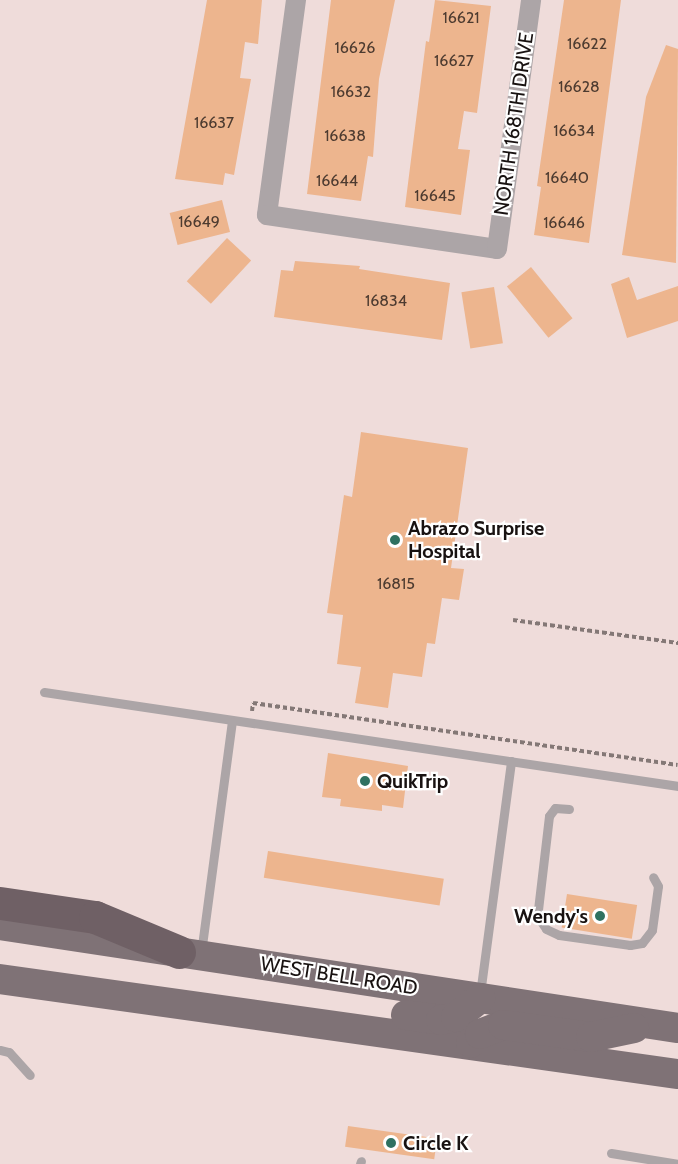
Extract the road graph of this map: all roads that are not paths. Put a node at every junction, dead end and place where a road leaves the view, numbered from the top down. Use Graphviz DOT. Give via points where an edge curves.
graph roads {
  1 [pos="296,0"];
  2 [pos="531,0"];
  3 [pos="44,692"];
  4 [pos="232,722"];
  5 [pos="512,761"];
  6 [pos="678,786"];
  7 [pos="569,809"];
  8 [pos="653,877"];
  9 [pos="0,903"];
  10 [pos="0,925"];
  11 [pos="190,953"];
  12 [pos="0,979"];
  13 [pos="480,998"];
  14 [pos="242,1012"];
  15 [pos="666,1026"];
  16 [pos="471,1044"];
  17 [pos="0,1050"];
  18 [pos="678,1074"];
  19 [pos="30,1075"];
  20 [pos="611,1153"];
  21 [pos="678,1164"];
  1 -- 2 [label="street, NORTH 168TH DRIVE" via="267,215 496,249"];
  3 -- 4 [label="lane"];
  4 -- 5 [label="lane"];
  4 -- 11 [label="lane"];
  5 -- 6 [label="lane"];
  5 -- 13 [label="lane"];
  7 -- 8 [label="lane" via="555,808 549,816 538,909 546,929 559,935 630,945 642,943 652,930 658,886"];
  9 -- 11 [label="highway" via="94,917"];
  10 -- 11 [label="main road, WEST BELL ROAD"];
  11 -- 13 [label="main road, WEST BELL ROAD"];
  12 -- 14 [label="main road"];
  13 -- 14 [label="main road" via="456,1017 441,1020 306,1001"];
  13 -- 15 [label="main road, WEST BELL ROAD"];
  14 -- 16 [label="main road"];
  15 -- 16 [label="main road" via="591,1037 503,1025 480,1034"];
  16 -- 18 [label="main road"];
  17 -- 19 [label="lane" via="9,1052"];
  20 -- 21 [label="lane"];
}
